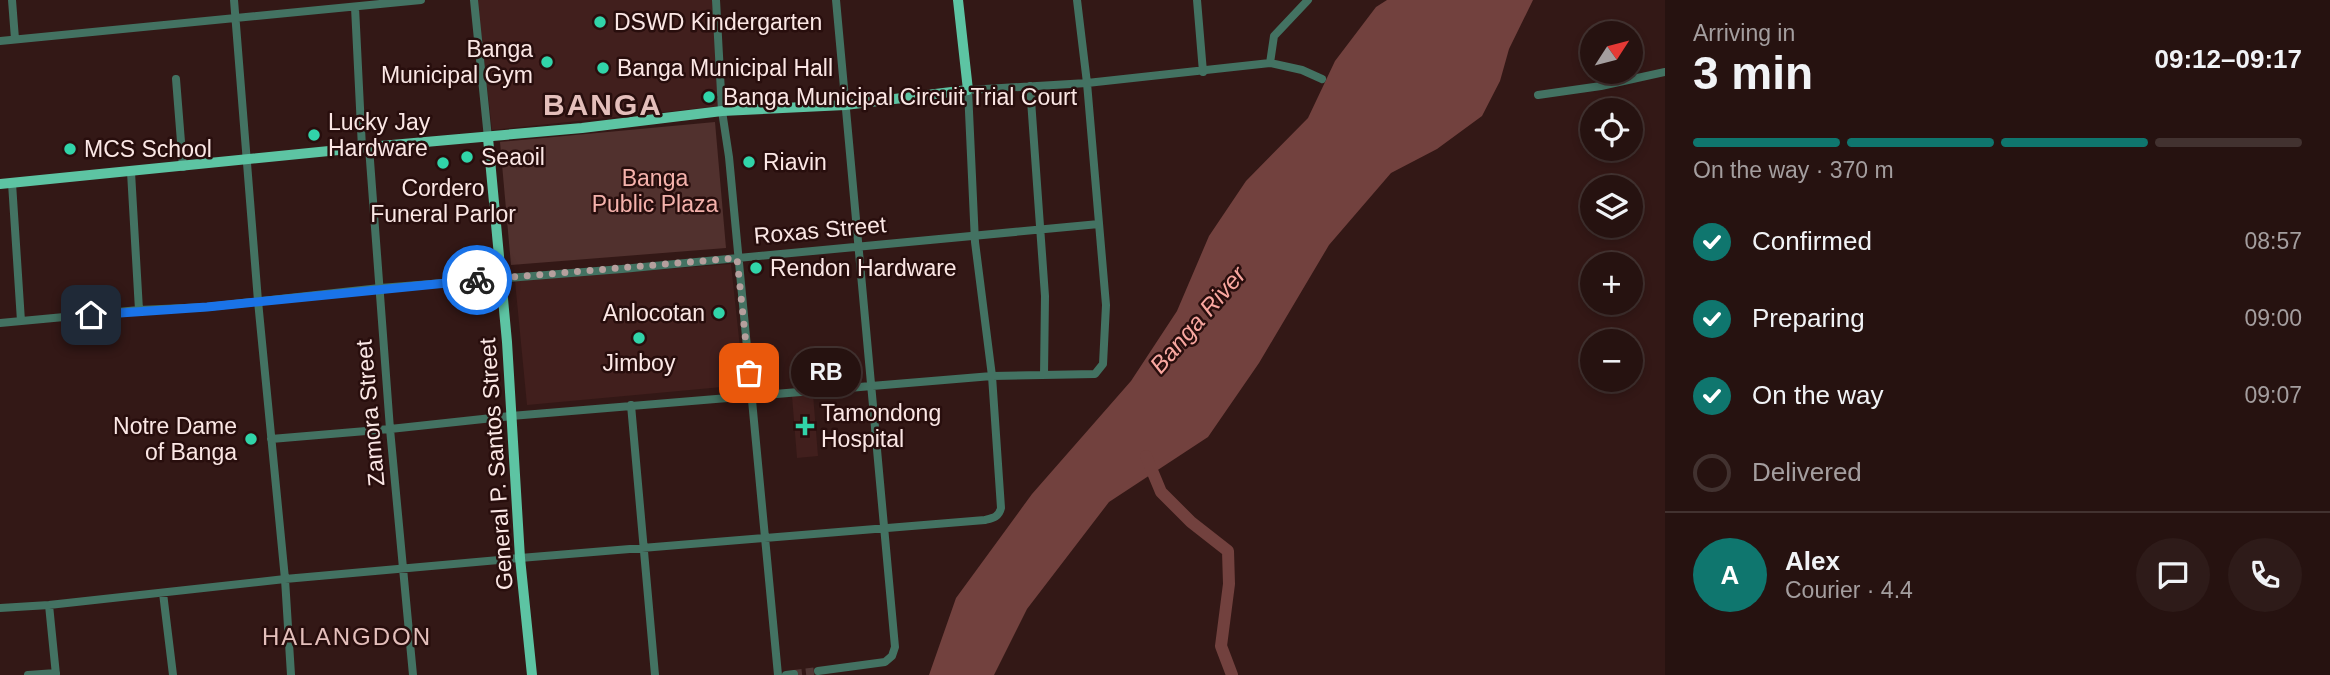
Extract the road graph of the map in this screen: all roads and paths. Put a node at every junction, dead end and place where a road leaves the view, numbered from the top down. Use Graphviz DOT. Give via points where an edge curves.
graph roads {
  1 [pos="12,0"];
  2 [pos="234,0"];
  3 [pos="421,0"];
  4 [pos="474,0"];
  5 [pos="716,0"];
  6 [pos="836,0"];
  7 [pos="958,0"];
  8 [pos="1077,0"];
  9 [pos="1197,0"];
  10 [pos="1308,0"];
  11 [pos="355,7"];
  12 [pos="236,17"];
  13 [pos="15,39"];
  14 [pos="0,41"];
  15 [pos="1270,63"];
  16 [pos="1203,72"];
  17 [pos="1665,72"];
  18 [pos="176,79"];
  19 [pos="1322,79"];
  20 [pos="1087,83"];
  21 [pos="1030,86"];
  22 [pos="968,90"];
  23 [pos="1538,95"];
  24 [pos="845,105"];
  25 [pos="722,111"];
  26 [pos="488,138"];
  27 [pos="365,147"];
  28 [pos="247,160"];
  29 [pos="183,167"];
  30 [pos="131,172"];
  31 [pos="12,183"];
  32 [pos="0,184"];
  33 [pos="1099,224"];
  34 [pos="1041,230"];
  35 [pos="976,235"];
  36 [pos="860,246"];
  37 [pos="737,258"];
  38 [pos="500,278"];
  39 [pos="380,288"];
  40 [pos="257,301"];
  41 [pos="139,310"];
  42 [pos="21,321"];
  43 [pos="0,323"];
  44 [pos="1044,375"];
  45 [pos="992,376"];
  46 [pos="872,386"];
  47 [pos="752,395"];
  48 [pos="631,405"];
  49 [pos="511,416"];
  50 [pos="390,429"];
  51 [pos="271,439"];
  52 [pos="883,527"];
  53 [pos="766,537"];
  54 [pos="644,548"];
  55 [pos="520,558"];
  56 [pos="404,570"];
  57 [pos="285,579"];
  58 [pos="163,593"];
  59 [pos="49,605"];
  60 [pos="0,608"];
  61 [pos="818,671"];
  62 [pos="56,674"];
  63 [pos="28,675"];
  64 [pos="173,675"];
  65 [pos="291,675"];
  66 [pos="413,675"];
  67 [pos="532,675"];
  68 [pos="655,675"];
  69 [pos="778,675"];
  1 -- 13 [label="street"];
  2 -- 12 [label="street"];
  3 -- 11 [label="street"];
  4 -- 26 [label="street, General P. Santos Street"];
  5 -- 25 [label="street"];
  6 -- 24 [label="street"];
  7 -- 22 [label="main road"];
  8 -- 20 [label="street"];
  9 -- 16 [label="street"];
  10 -- 15 [label="street" via="1274,36"];
  11 -- 12 [label="street"];
  11 -- 27 [label="street, Zamora Street"];
  12 -- 13 [label="street"];
  12 -- 28 [label="street"];
  13 -- 14 [label="street"];
  15 -- 16 [label="street"];
  15 -- 19 [label="street"];
  16 -- 20 [label="street"];
  17 -- 23 [label="street"];
  18 -- 29 [label="street"];
  20 -- 21 [label="street"];
  20 -- 33 [label="street"];
  21 -- 22 [label="street"];
  21 -- 34 [label="street"];
  22 -- 24 [label="main road"];
  22 -- 35 [label="street"];
  24 -- 25 [label="main road"];
  24 -- 36 [label="street"];
  25 -- 26 [label="main road"];
  25 -- 37 [label="street"];
  26 -- 27 [label="main road"];
  26 -- 38 [label="main road, General P. Santos Street"];
  27 -- 28 [label="main road"];
  27 -- 39 [label="street, Zamora Street"];
  28 -- 29 [label="main road"];
  28 -- 40 [label="street"];
  29 -- 30 [label="main road"];
  30 -- 31 [label="main road"];
  30 -- 41 [label="street"];
  31 -- 32 [label="main road"];
  31 -- 42 [label="street"];
  33 -- 34 [label="street, Roxas Street"];
  33 -- 44 [label="street" via="1106,305 1103,364 1095,374"];
  34 -- 35 [label="street, Roxas Street"];
  34 -- 44 [label="street"];
  35 -- 36 [label="street, Roxas Street"];
  35 -- 45 [label="street"];
  36 -- 37 [label="street, Roxas Street"];
  36 -- 46 [label="street"];
  37 -- 38 [label="street, Roxas Street"];
  37 -- 47 [label="street"];
  38 -- 39 [label="street, Roxas Street"];
  38 -- 49 [label="main road, General P. Santos Street"];
  39 -- 40 [label="street, Roxas Street"];
  39 -- 50 [label="street, Zamora Street"];
  40 -- 41 [label="street, Roxas Street"];
  40 -- 51 [label="street"];
  41 -- 42 [label="street, Roxas Street"];
  42 -- 43 [label="street, Roxas Street"];
  44 -- 45 [label="street"];
  45 -- 46 [label="street"];
  45 -- 52 [label="street" via="999,514 985,520"];
  46 -- 47 [label="street"];
  46 -- 52 [label="street"];
  47 -- 48 [label="street"];
  47 -- 53 [label="street"];
  48 -- 49 [label="street"];
  48 -- 54 [label="street"];
  49 -- 50 [label="street"];
  49 -- 55 [label="main road, General P. Santos Street"];
  50 -- 51 [label="street"];
  50 -- 56 [label="street, Zamora Street"];
  51 -- 57 [label="street"];
  52 -- 53 [label="street"];
  52 -- 61 [label="street" via="895,652 879,664"];
  53 -- 54 [label="street"];
  53 -- 69 [label="street"];
  54 -- 55 [label="street"];
  54 -- 68 [label="street"];
  55 -- 56 [label="street"];
  55 -- 67 [label="main road, General P. Santos Street"];
  56 -- 57 [label="street"];
  56 -- 66 [label="street, Zamora Street"];
  57 -- 58 [label="street"];
  57 -- 65 [label="street"];
  58 -- 59 [label="street"];
  58 -- 64 [label="street"];
  59 -- 60 [label="street"];
  59 -- 62 [label="street"];
  62 -- 63 [label="street"];
}
